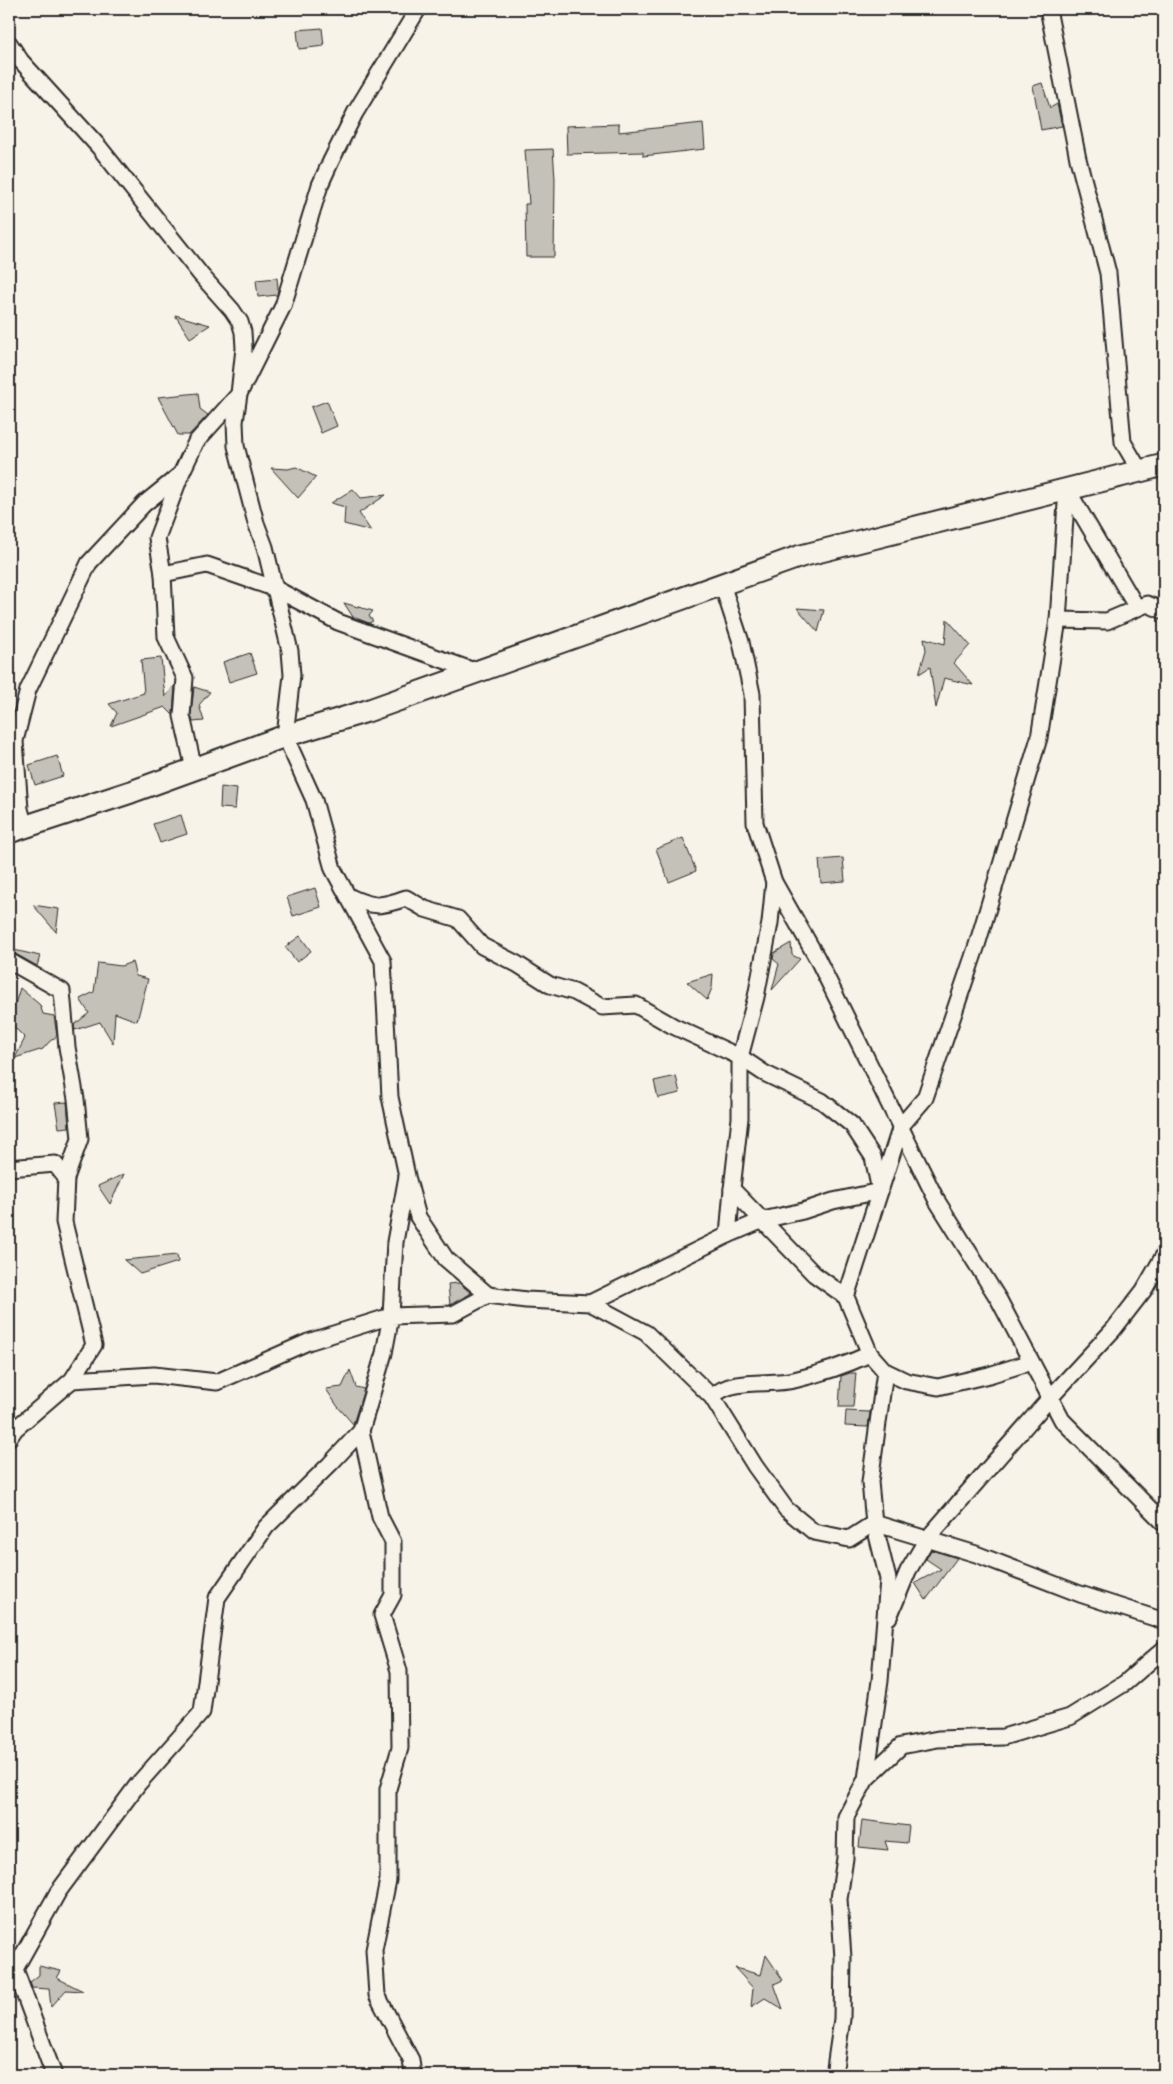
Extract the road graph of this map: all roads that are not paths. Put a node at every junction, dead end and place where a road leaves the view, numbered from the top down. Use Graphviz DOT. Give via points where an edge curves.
graph roads {
  1 [pos="418,9"];
  2 [pos="1048,9"];
  3 [pos="9,43"];
  4 [pos="239,394"];
  5 [pos="1164,465"];
  6 [pos="1140,472"];
  7 [pos="181,474"];
  8 [pos="1067,489"];
  9 [pos="163,574"];
  10 [pos="722,584"];
  11 [pos="276,589"];
  12 [pos="1137,608"];
  13 [pos="1164,611"];
  14 [pos="1058,620"];
  15 [pos="477,672"];
  16 [pos="285,736"];
  17 [pos="194,769"];
  18 [pos="17,829"];
  19 [pos="774,882"];
  20 [pos="348,896"];
  21 [pos="9,961"];
  22 [pos="740,1057"];
  23 [pos="901,1126"];
  24 [pos="9,1168"];
  25 [pos="407,1176"];
  26 [pos="66,1178"];
  27 [pos="732,1189"];
  28 [pos="880,1191"];
  29 [pos="763,1220"];
  30 [pos="728,1235"];
  31 [pos="1164,1255"];
  32 [pos="488,1295"];
  33 [pos="846,1297"];
  34 [pos="590,1303"];
  35 [pos="391,1316"];
  36 [pos="870,1354"];
  37 [pos="1031,1362"];
  38 [pos="884,1371"];
  39 [pos="72,1380"];
  40 [pos="712,1397"];
  41 [pos="1050,1398"];
  42 [pos="361,1431"];
  43 [pos="9,1438"];
  44 [pos="874,1523"];
  45 [pos="1164,1523"];
  46 [pos="927,1539"];
  47 [pos="1164,1621"];
  48 [pos="884,1630"];
  49 [pos="1164,1649"];
  50 [pos="866,1779"];
  51 [pos="12,1964"];
  52 [pos="54,2075"];
  53 [pos="413,2075"];
  54 [pos="834,2075"];
  1 -- 4 [label="street" via="330,161 283,306"];
  2 -- 6 [label="street" via="1078,160 1108,273 1123,442"];
  3 -- 4 [label="street" via="99,147 240,322 244,348"];
  4 -- 7 [label="street" via="196,442"];
  4 -- 11 [label="street" via="236,446"];
  5 -- 6 [label="main road"];
  6 -- 8 [label="main road"];
  7 -- 9 [label="street" via="157,538"];
  7 -- 18 [label="street" via="144,504 89,563 28,690 15,741 20,809"];
  8 -- 10 [label="main road" via="801,556"];
  8 -- 12 [label="street"];
  8 -- 14 [label="street"];
  9 -- 11 [label="street" via="207,565"];
  9 -- 17 [label="street" via="166,637 185,678 182,716"];
  10 -- 15 [label="main road"];
  10 -- 19 [label="street" via="741,642 752,694 755,823"];
  11 -- 15 [label="street" via="338,622"];
  11 -- 16 [label="street" via="291,664"];
  12 -- 13 [label="street" via="1147,604"];
  12 -- 14 [label="street" via="1106,621"];
  14 -- 23 [label="street" via="1038,738 976,945 925,1098"];
  15 -- 16 [label="main road"];
  16 -- 17 [label="main road"];
  16 -- 20 [label="street" via="314,800 333,869"];
  17 -- 18 [label="main road"];
  19 -- 22 [label="street" via="756,997"];
  19 -- 23 [label="street"];
  20 -- 22 [label="street" via="383,906 406,898 425,909 458,919 482,946 550,985 602,1006 636,1005"];
  20 -- 25 [label="street" via="382,960 390,1097"];
  21 -- 26 [label="street" via="62,991 80,1139"];
  22 -- 27 [label="street" via="740,1118"];
  22 -- 28 [label="street" via="764,1073 822,1101 852,1125 873,1157"];
  23 -- 28 [label="street"];
  23 -- 37 [label="street" via="938,1201 999,1300"];
  24 -- 26 [label="street" via="55,1164"];
  25 -- 32 [label="street" via="418,1217 446,1259"];
  25 -- 35 [label="street" via="395,1242"];
  26 -- 39 [label="street" via="64,1222 94,1345"];
  27 -- 29 [label="street"];
  27 -- 30 [label="street"];
  28 -- 29 [label="street"];
  28 -- 33 [label="street"];
  29 -- 30 [label="street"];
  29 -- 33 [label="street" via="814,1274"];
  30 -- 34 [label="street"];
  31 -- 41 [label="street" via="1144,1290 1113,1330"];
  32 -- 34 [label="street"];
  32 -- 35 [label="street" via="453,1314"];
  33 -- 36 [label="street"];
  34 -- 40 [label="street" via="646,1333"];
  35 -- 39 [label="street" via="308,1342 217,1382 154,1375"];
  35 -- 42 [label="street" via="384,1353"];
  36 -- 38 [label="street"];
  36 -- 40 [label="street" via="792,1380 743,1383 716,1392"];
  37 -- 38 [label="street" via="938,1387 906,1381"];
  37 -- 41 [label="street"];
  38 -- 44 [label="street" via="870,1482"];
  39 -- 43 [label="street" via="15,1429"];
  40 -- 44 [label="street" via="786,1509 814,1532 848,1539"];
  41 -- 45 [label="street" via="1062,1420"];
  41 -- 46 [label="street"];
  42 -- 51 [label="street" via="266,1527 217,1598 202,1712 138,1784 58,1892"];
  42 -- 53 [label="street" via="380,1517 393,1542 393,1595 382,1615 399,1671 400,1748 388,1790 388,1880 374,1950 377,1995 411,2060"];
  44 -- 46 [label="street"];
  44 -- 48 [label="street" via="888,1579"];
  46 -- 47 [label="street"];
  46 -- 48 [label="street" via="908,1570"];
  48 -- 50 [label="street"];
  49 -- 50 [label="street" via="1125,1683 1070,1717 1003,1737 938,1739 901,1746"];
  50 -- 54 [label="street" via="846,1817 839,1899 844,1958 842,2019"];
  51 -- 52 [label="street"];
}
